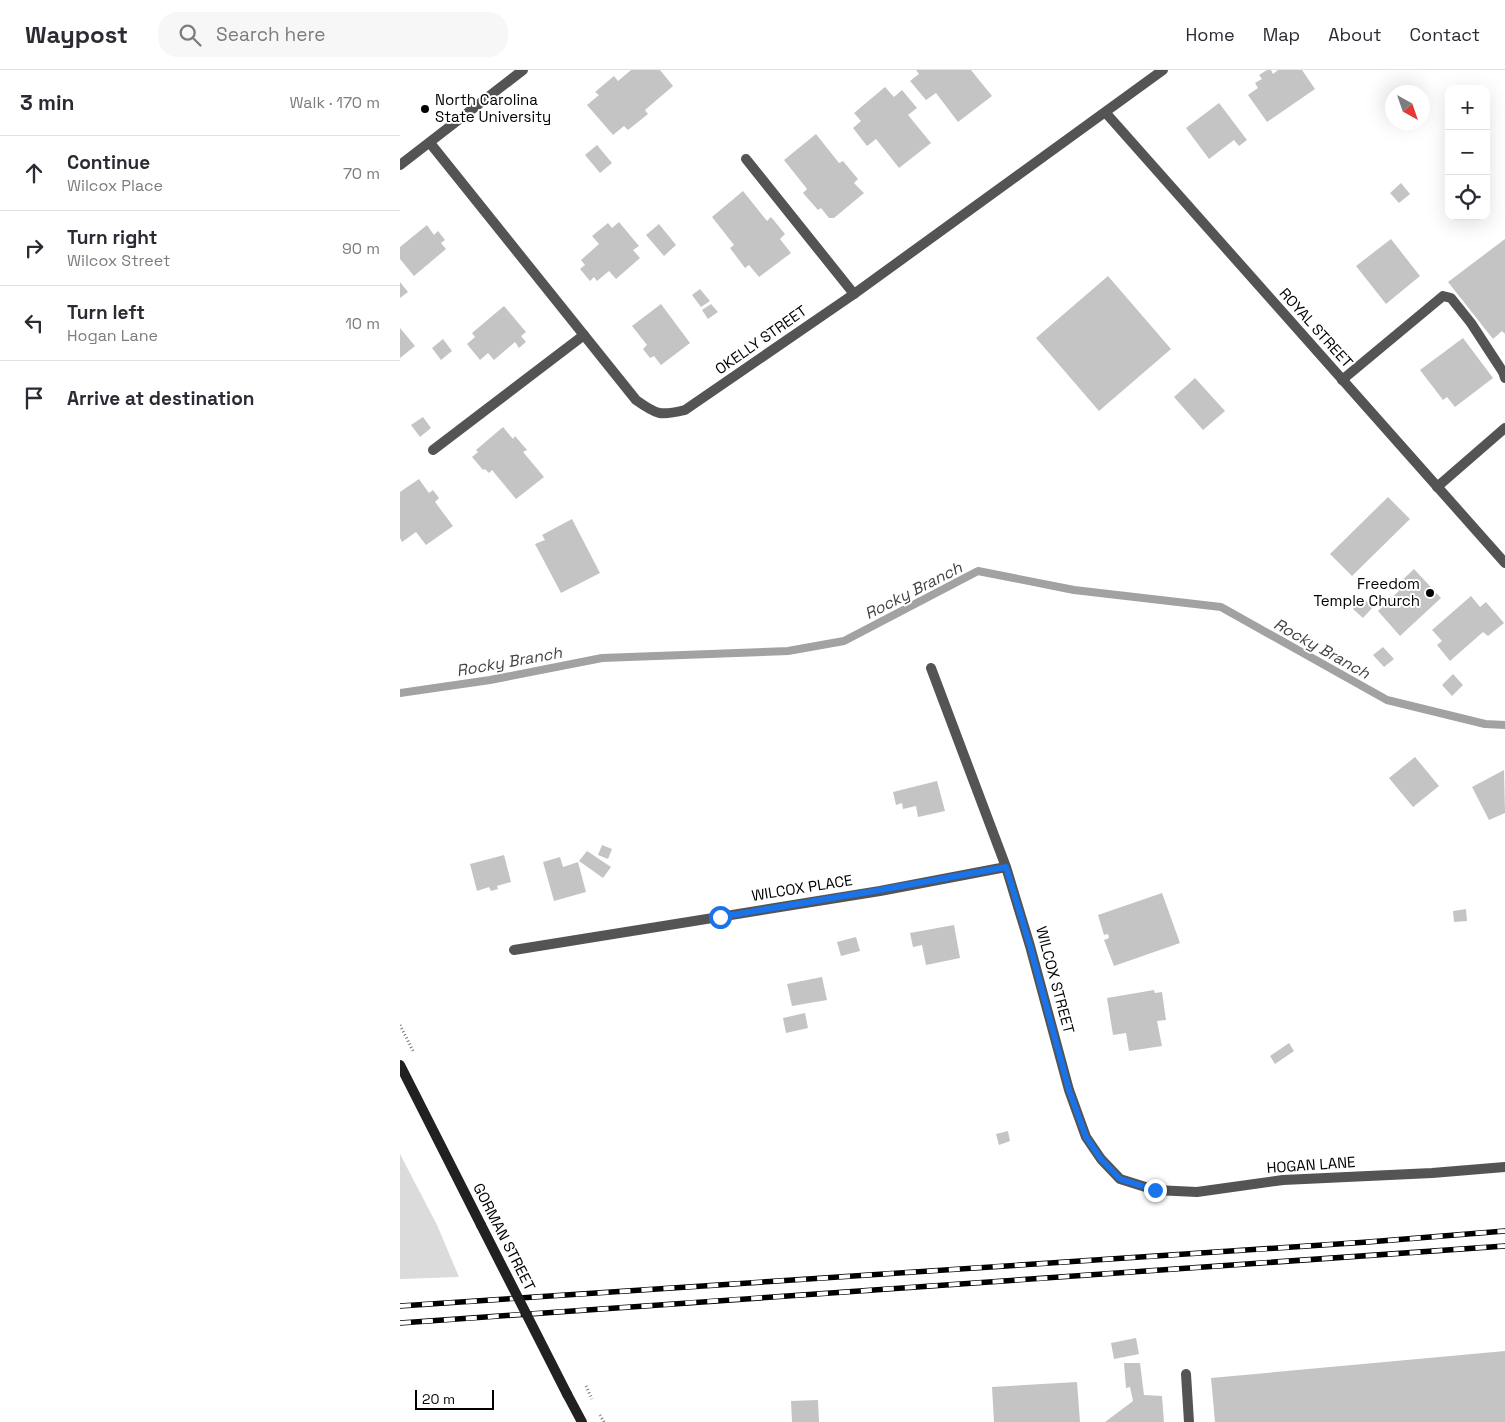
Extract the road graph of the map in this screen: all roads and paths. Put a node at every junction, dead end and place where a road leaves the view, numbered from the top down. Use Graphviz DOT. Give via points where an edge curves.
graph roads {
  1 [pos="524,70"];
  2 [pos="1163,70"];
  3 [pos="1104,112"];
  4 [pos="430,143"];
  5 [pos="746,159"];
  6 [pos="400,165"];
  7 [pos="854,294"];
  8 [pos="584,335"];
  9 [pos="1505,378"];
  10 [pos="1342,380"];
  11 [pos="1505,428"];
  12 [pos="433,450"];
  13 [pos="1438,487"];
  14 [pos="1505,563"];
  15 [pos="931,668"];
  16 [pos="1006,867"];
  17 [pos="514,950"];
  18 [pos="400,1065"];
  19 [pos="1505,1167"];
  20 [pos="1120,1179"];
  21 [pos="1186,1374"];
  22 [pos="582,1422"];
  23 [pos="1189,1422"];
  1 -- 4 [label="street"];
  2 -- 3 [label="street, OKELLY STREET"];
  3 -- 7 [label="street, OKELLY STREET"];
  3 -- 10 [label="street, ROYAL STREET"];
  4 -- 6 [label="street"];
  4 -- 8 [label="street, OKELLY STREET"];
  5 -- 7 [label="street"];
  7 -- 8 [label="street, OKELLY STREET" via="685,410 667,415 653,412 636,400"];
  8 -- 12 [label="street"];
  9 -- 10 [label="street" via="1471,323 1452,298 1443,296"];
  10 -- 13 [label="street, ROYAL STREET"];
  11 -- 13 [label="street"];
  13 -- 14 [label="street, ROYAL STREET"];
  15 -- 16 [label="street, WILCOX STREET"];
  16 -- 17 [label="street, WILCOX PLACE"];
  16 -- 20 [label="street, WILCOX STREET" via="1069,1090 1086,1137"];
  18 -- 22 [label="main road, GORMAN STREET, bridge"];
  19 -- 20 [label="street, HOGAN LANE" via="1283,1180 1197,1192 1155,1190"];
  21 -- 23 [label="street"];
}
